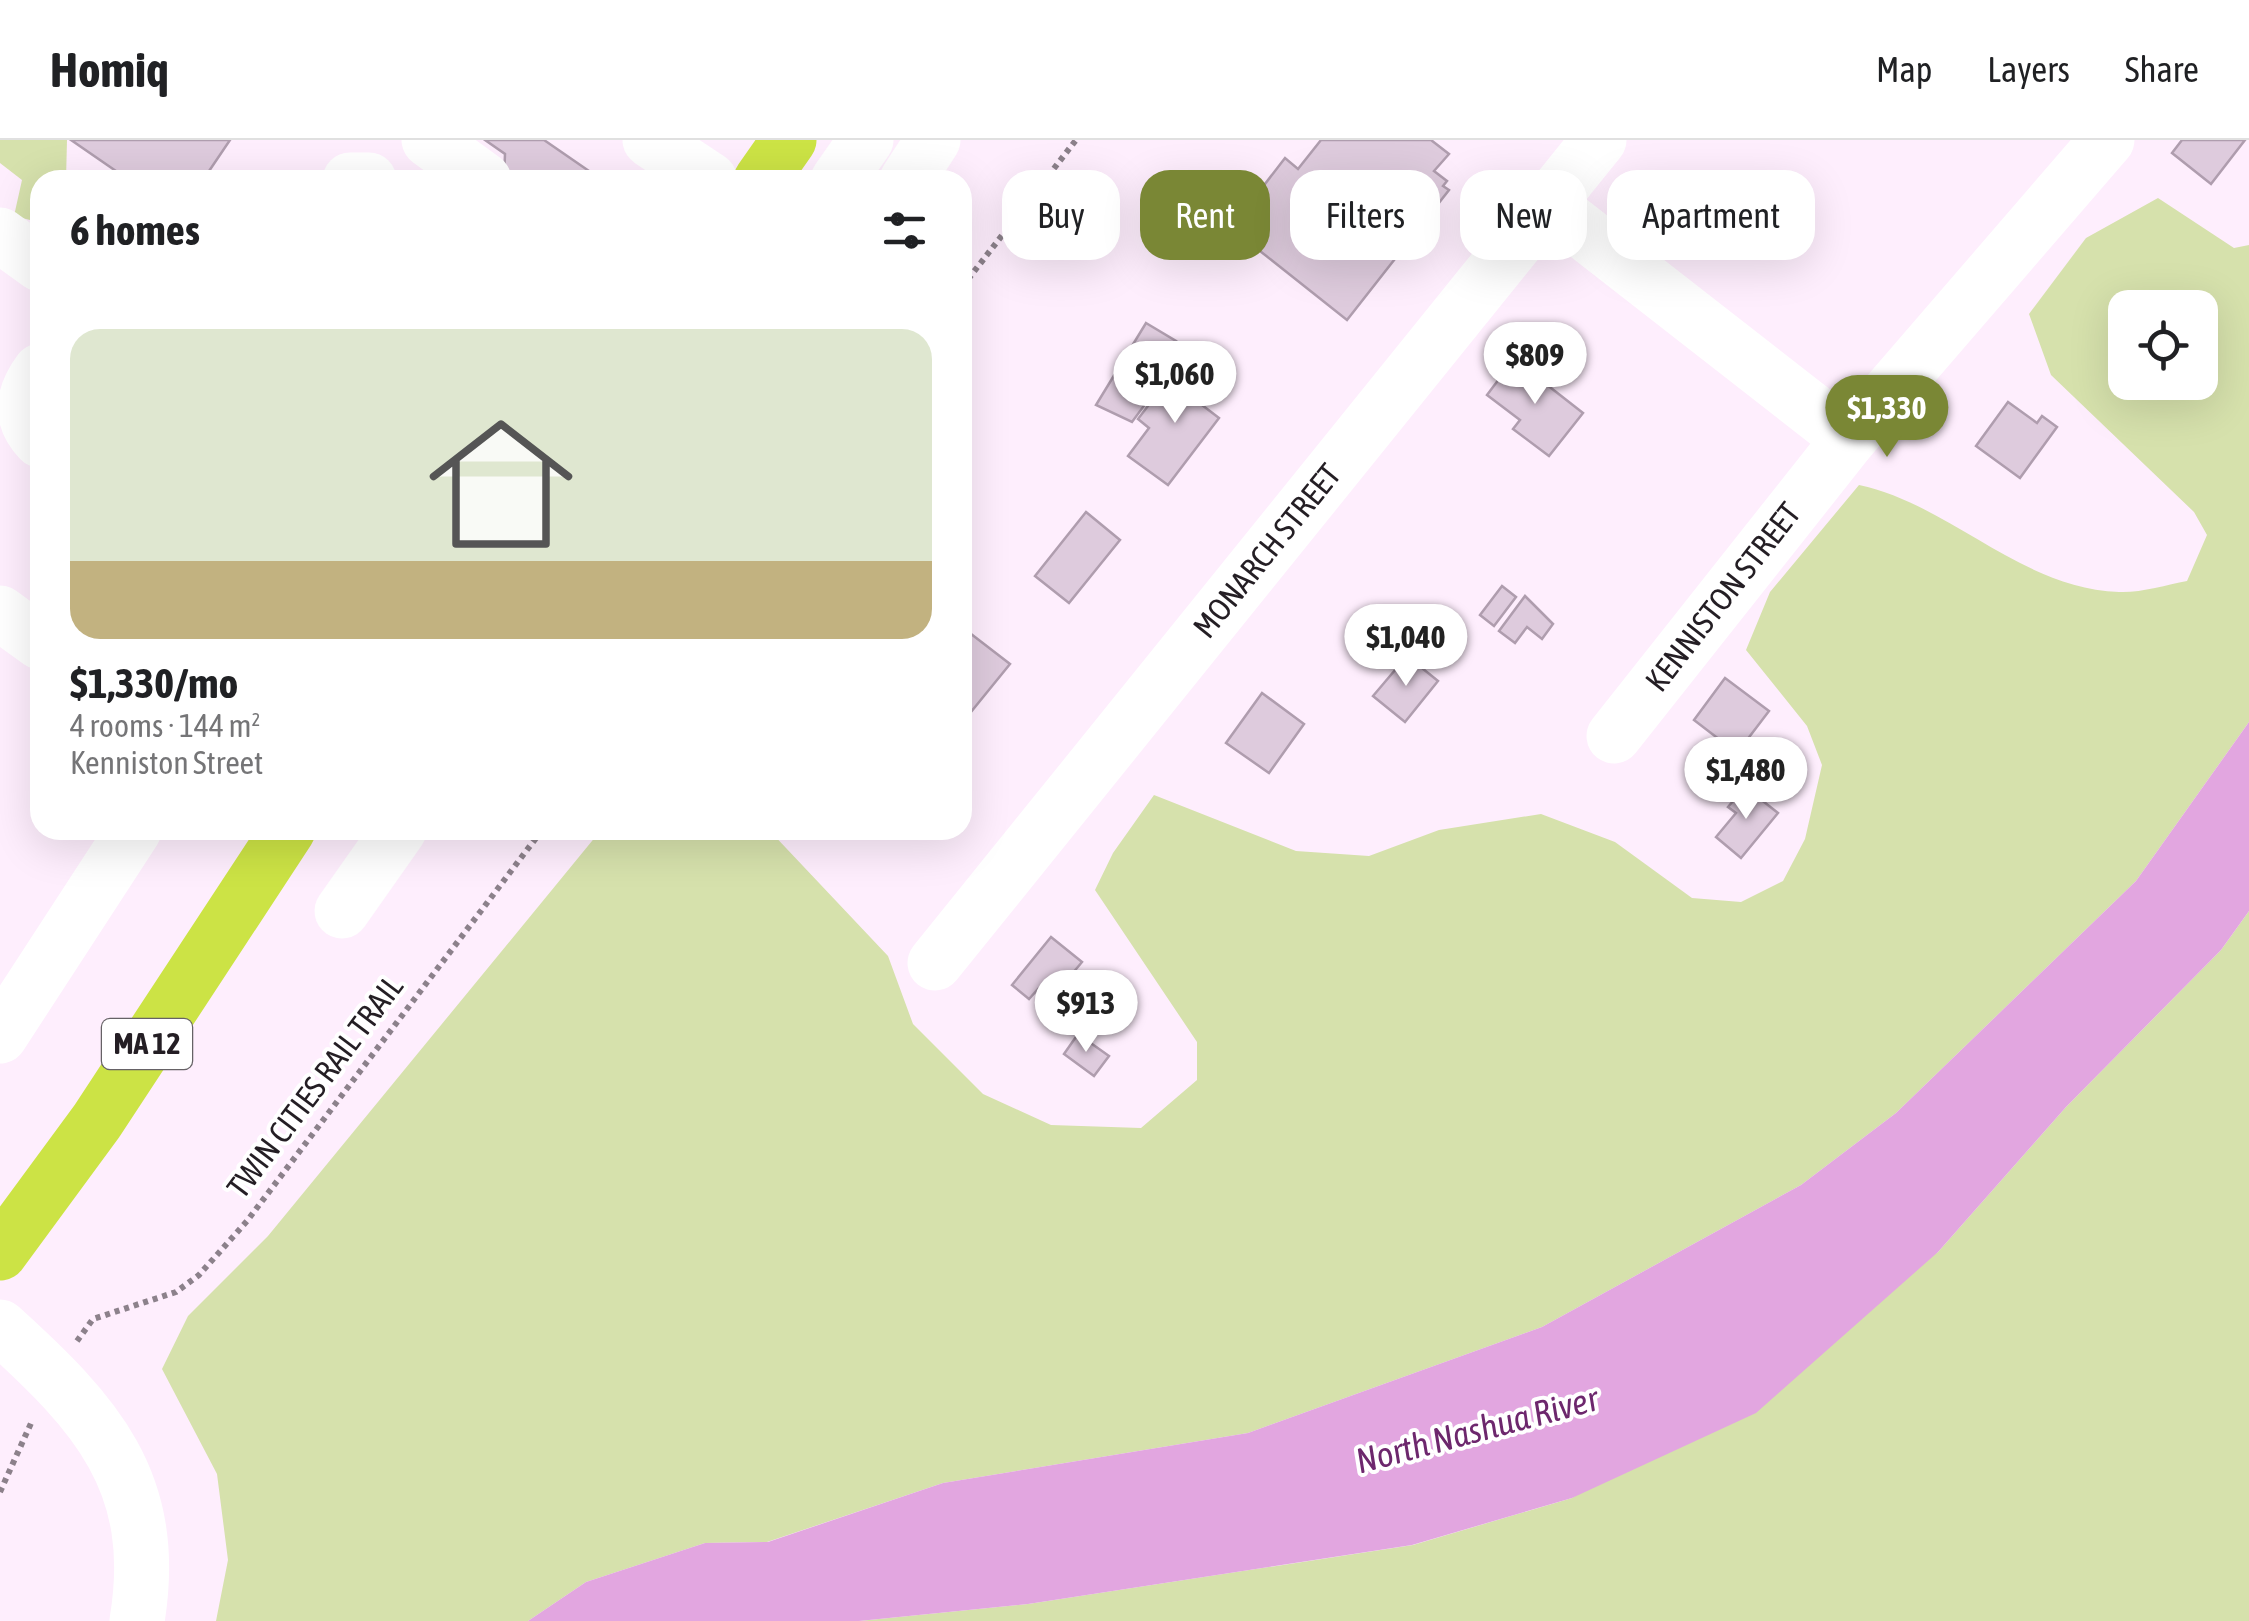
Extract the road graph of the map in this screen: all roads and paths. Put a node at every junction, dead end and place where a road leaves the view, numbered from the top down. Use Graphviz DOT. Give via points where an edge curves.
graph roads {
  1 [pos="429,140"];
  2 [pos="650,140"];
  3 [pos="789,140"];
  4 [pos="866,140"];
  5 [pos="934,140"];
  6 [pos="1076,140"];
  7 [pos="1599,140"];
  8 [pos="2107,140"];
  9 [pos="470,170"];
  10 [pos="695,170"];
  11 [pos="768,170"];
  12 [pos="845,170"];
  13 [pos="914,170"];
  14 [pos="1576,170"];
  15 [pos="1587,234"];
  16 [pos="0,235"];
  17 [pos="30,257"];
  18 [pos="1504,260"];
  19 [pos="972,274"];
  20 [pos="30,346"];
  21 [pos="30,384"];
  22 [pos="0,387"];
  23 [pos="30,423"];
  24 [pos="0,429"];
  25 [pos="1849,439"];
  26 [pos="30,455"];
  27 [pos="0,613"];
  28 [pos="30,635"];
  29 [pos="1614,736"];
  30 [pos="127,840"];
  31 [pos="281,840"];
  32 [pos="377,840"];
  33 [pos="534,840"];
  34 [pos="342,911"];
  35 [pos="936,963"];
  36 [pos="0,1036"];
  37 [pos="0,1253"];
  38 [pos="88,1322"];
  39 [pos="0,1328"];
  40 [pos="18,1444"];
  41 [pos="0,1492"];
  42 [pos="137,1621"];
  1 -- 9 [label="street"];
  2 -- 10 [label="street"];
  3 -- 11 [label="highway"];
  4 -- 12 [label="street"];
  5 -- 13 [label="street"];
  6 -- 19 [label="path"];
  7 -- 14 [label="street, MONARCH STREET"];
  8 -- 25 [label="street, KENNISTON STREET"];
  15 -- 25 [label="street"];
  16 -- 17 [label="street"];
  18 -- 35 [label="street, MONARCH STREET"];
  20 -- 22 [label="street"];
  21 -- 23 [label="street" via="24,402"];
  24 -- 26 [label="street"];
  25 -- 29 [label="street, KENNISTON STREET"];
  27 -- 28 [label="street"];
  30 -- 36 [label="street"];
  31 -- 37 [label="highway, MA 12" via="97,1122"];
  32 -- 34 [label="street"];
  33 -- 38 [label="path, TWIN CITIES RAIL TRAIL" via="199,1275 147,1305"];
  39 -- 42 [label="street" via="74,1396 110,1446 140,1543"];
  40 -- 41 [label="path"];
}
